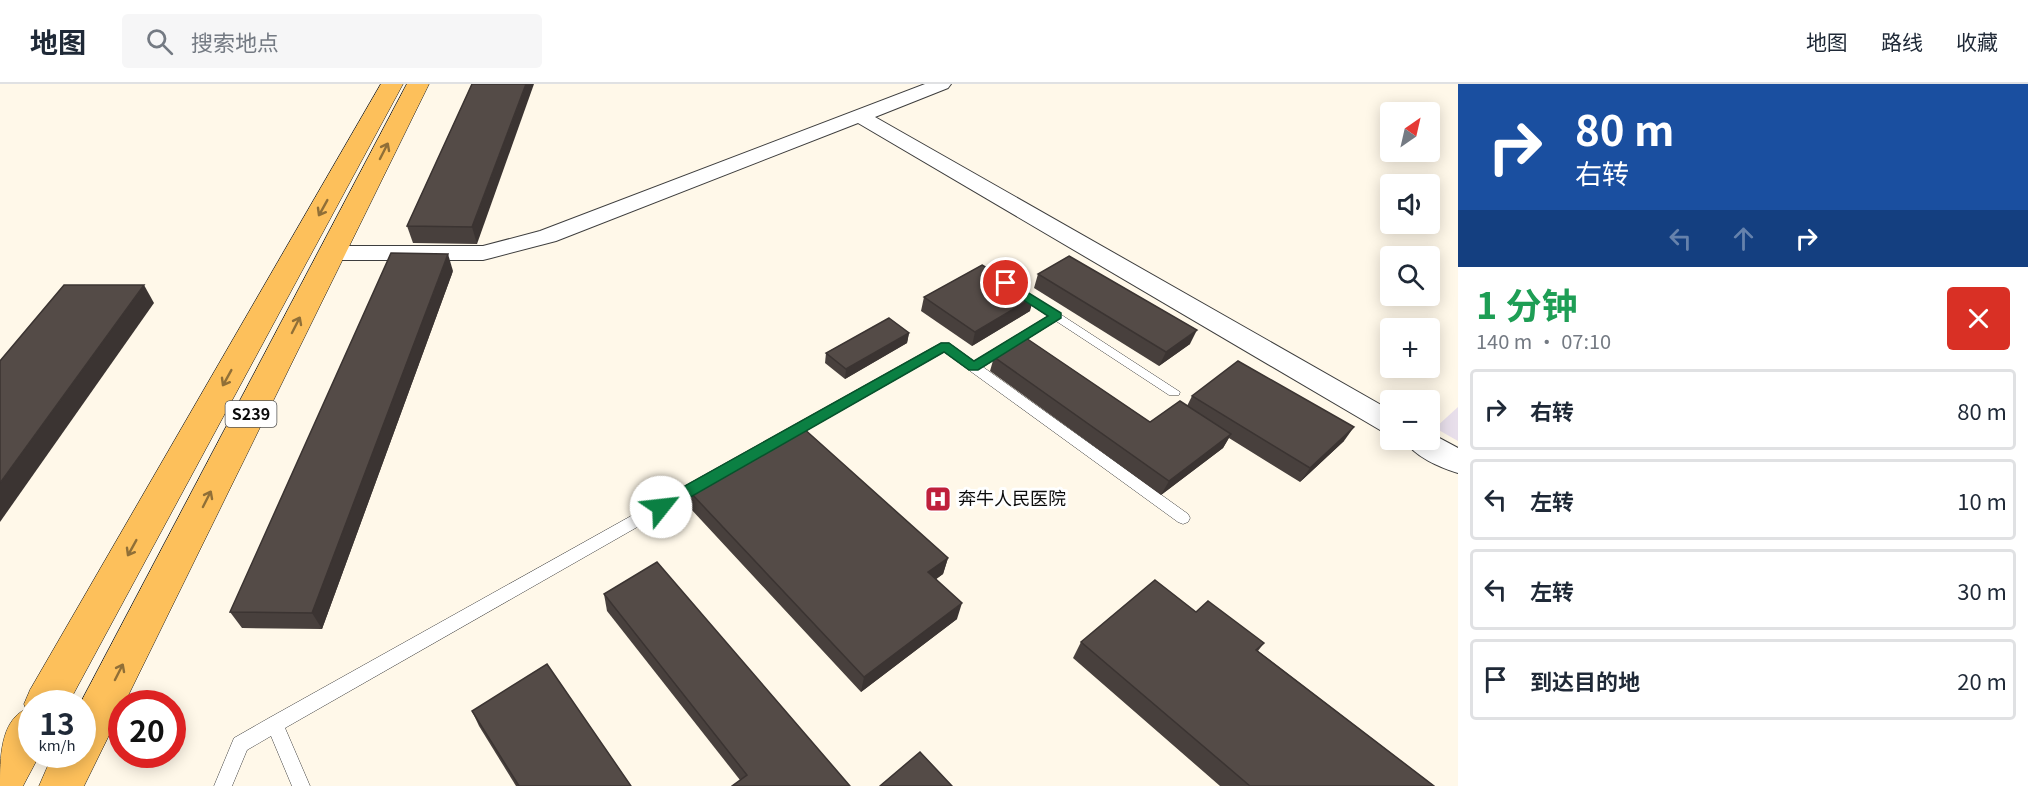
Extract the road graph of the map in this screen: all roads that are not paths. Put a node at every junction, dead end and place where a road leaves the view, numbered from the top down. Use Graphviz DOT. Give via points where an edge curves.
graph roads {
  1 [pos="392,84"];
  2 [pos="418,84"];
  3 [pos="942,84"];
  4 [pos="858,115"];
  5 [pos="333,253"];
  6 [pos="1006,283"];
  7 [pos="1056,316"];
  8 [pos="974,367"];
  9 [pos="1174,392"];
  10 [pos="1380,417"];
  11 [pos="1437,450"];
  12 [pos="1458,462"];
  13 [pos="1183,518"];
  14 [pos="53,690"];
  15 [pos="96,716"];
  16 [pos="275,724"];
  17 [pos="18,752"];
  18 [pos="70,768"];
  19 [pos="0,783"];
  20 [pos="61,786"];
  21 [pos="223,786"];
  22 [pos="301,786"];
  1 -- 14 [label="main road, S239, one-way"];
  5 -- 2 [label="main road, S239, one-way"];
  3 -- 4 [label="street"];
  4 -- 5 [label="street" via="548,236 483,253"];
  4 -- 10 [label="street"];
  15 -- 5 [label="main road, S239, one-way"];
  6 -- 7 [label="lane"];
  7 -- 8 [label="lane"];
  7 -- 9 [label="lane"];
  8 -- 13 [label="lane"];
  8 -- 16 [label="lane" via="945,346"];
  11 -- 12 [label="street"];
  16 -- 21 [label="lane" via="240,744"];
  16 -- 22 [label="lane"];
  17 -- 19 [label="main road"];
  18 -- 20 [label="main road"];
}
